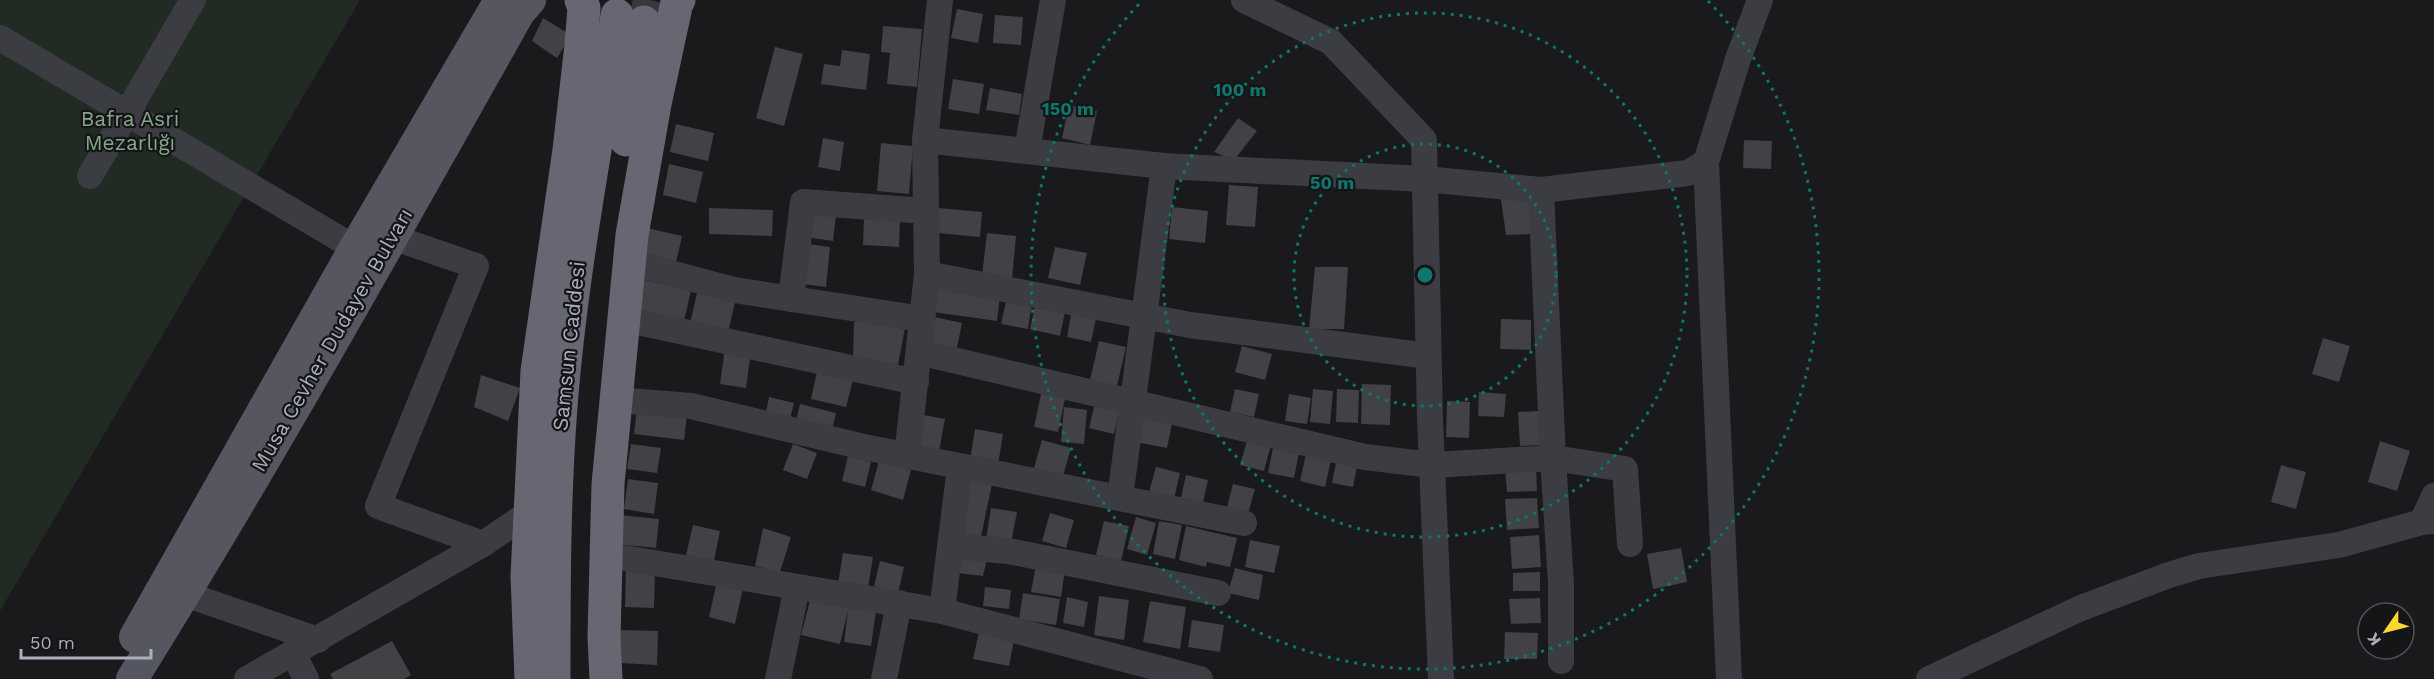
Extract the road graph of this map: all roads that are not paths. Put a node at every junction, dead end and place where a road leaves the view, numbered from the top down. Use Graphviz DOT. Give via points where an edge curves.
graph roads {
  1 [pos="193,0"];
  2 [pos="500,0"];
  3 [pos="530,0"];
  4 [pos="581,0"];
  5 [pos="940,0"];
  6 [pos="1053,0"];
  7 [pos="1244,0"];
  8 [pos="1760,0"];
  9 [pos="660,6"];
  10 [pos="1277,7"];
  11 [pos="0,38"];
  12 [pos="128,113"];
  13 [pos="925,140"];
  14 [pos="1027,150"];
  15 [pos="1706,162"];
  16 [pos="1164,166"];
  17 [pos="90,176"];
  18 [pos="1424,179"];
  19 [pos="1541,190"];
  20 [pos="926,211"];
  21 [pos="392,237"];
  22 [pos="355,248"];
  23 [pos="629,262"];
  24 [pos="927,274"];
  25 [pos="790,299"];
  26 [pos="1143,317"];
  27 [pos="624,318"];
  28 [pos="922,319"];
  29 [pos="920,351"];
  30 [pos="1428,356"];
  31 [pos="916,381"];
  32 [pos="616,400"];
  33 [pos="1133,402"];
  34 [pos="907,456"];
  35 [pos="1553,458"];
  36 [pos="1432,465"];
  37 [pos="960,466"];
  38 [pos="2434,496"];
  39 [pos="1120,498"];
  40 [pos="530,512"];
  41 [pos="2428,521"];
  42 [pos="1244,523"];
  43 [pos="483,544"];
  44 [pos="1630,544"];
  45 [pos="950,546"];
  46 [pos="606,555"];
  47 [pos="797,587"];
  48 [pos="1218,593"];
  49 [pos="185,594"];
  50 [pos="899,603"];
  51 [pos="942,611"];
  52 [pos="318,640"];
  53 [pos="293,653"];
  54 [pos="1561,661"];
  55 [pos="111,679"];
  56 [pos="132,679"];
  57 [pos="247,679"];
  58 [pos="306,679"];
  59 [pos="531,679"];
  60 [pos="554,679"];
  61 [pos="586,679"];
  62 [pos="606,679"];
  63 [pos="778,679"];
  64 [pos="884,679"];
  65 [pos="1200,679"];
  66 [pos="1441,679"];
  67 [pos="1729,679"];
  68 [pos="1929,679"];
  1 -- 12 [label="street"];
  2 -- 22 [label="main road, Musa Cevher Dudayev Bulvarı"];
  3 -- 21 [label="main road, Musa Cevher Dudayev Bulvarı"];
  4 -- 40 [label="highway" via="584,8 569,150 537,371"];
  5 -- 13 [label="street"];
  6 -- 14 [label="street"];
  7 -- 10 [label="street"];
  8 -- 15 [label="street"];
  9 -- 23 [label="highway" via="655,104"];
  9 -- 60 [label="highway, Samsun Caddesi" via="576,276 561,405 554,523"];
  9 -- 61 [label="highway, Samsun Caddesi" via="608,263 596,372 584,565"];
  10 -- 18 [label="street" via="1331,42 1424,140"];
  11 -- 12 [label="street"];
  12 -- 17 [label="street"];
  12 -- 22 [label="street"];
  13 -- 14 [label="street"];
  13 -- 20 [label="street"];
  14 -- 16 [label="street"];
  15 -- 19 [label="street" via="1688,173"];
  15 -- 67 [label="street"];
  16 -- 18 [label="street"];
  16 -- 26 [label="street"];
  18 -- 19 [label="street"];
  18 -- 30 [label="street"];
  19 -- 35 [label="street"];
  20 -- 24 [label="street"];
  20 -- 25 [label="street" via="803,202"];
  21 -- 43 [label="street" via="476,266 378,506"];
  21 -- 49 [label="main road, Musa Cevher Dudayev Bulvarı"];
  22 -- 55 [label="main road, Musa Cevher Dudayev Bulvarı"];
  23 -- 25 [label="street" via="734,290"];
  23 -- 27 [label="highway"];
  24 -- 26 [label="street"];
  24 -- 28 [label="street"];
  25 -- 28 [label="street"];
  26 -- 30 [label="street"];
  26 -- 33 [label="street"];
  27 -- 31 [label="street"];
  27 -- 32 [label="highway"];
  28 -- 29 [label="street"];
  29 -- 31 [label="street"];
  29 -- 33 [label="street"];
  30 -- 36 [label="street"];
  31 -- 34 [label="street"];
  32 -- 34 [label="street" via="691,406"];
  32 -- 46 [label="highway"];
  33 -- 36 [label="street" via="1365,457"];
  33 -- 39 [label="street"];
  34 -- 37 [label="street"];
  35 -- 36 [label="street"];
  35 -- 44 [label="street" via="1625,469"];
  35 -- 54 [label="street" via="1561,584"];
  36 -- 66 [label="street"];
  37 -- 39 [label="street"];
  37 -- 45 [label="street"];
  38 -- 41 [label="street"];
  39 -- 42 [label="street"];
  40 -- 43 [label="street"];
  40 -- 59 [label="highway" via="526,576"];
  41 -- 68 [label="street" via="2338,545 2169,574 2080,608"];
  43 -- 52 [label="street"];
  45 -- 48 [label="street" via="1008,551"];
  45 -- 51 [label="street"];
  46 -- 47 [label="street"];
  46 -- 62 [label="highway"];
  47 -- 50 [label="street"];
  47 -- 63 [label="street"];
  49 -- 52 [label="street"];
  49 -- 56 [label="main road, Musa Cevher Dudayev Bulvarı"];
  50 -- 51 [label="street"];
  50 -- 64 [label="street"];
  51 -- 65 [label="street"];
  52 -- 53 [label="street"];
  53 -- 57 [label="street"];
  53 -- 58 [label="street"];
}
